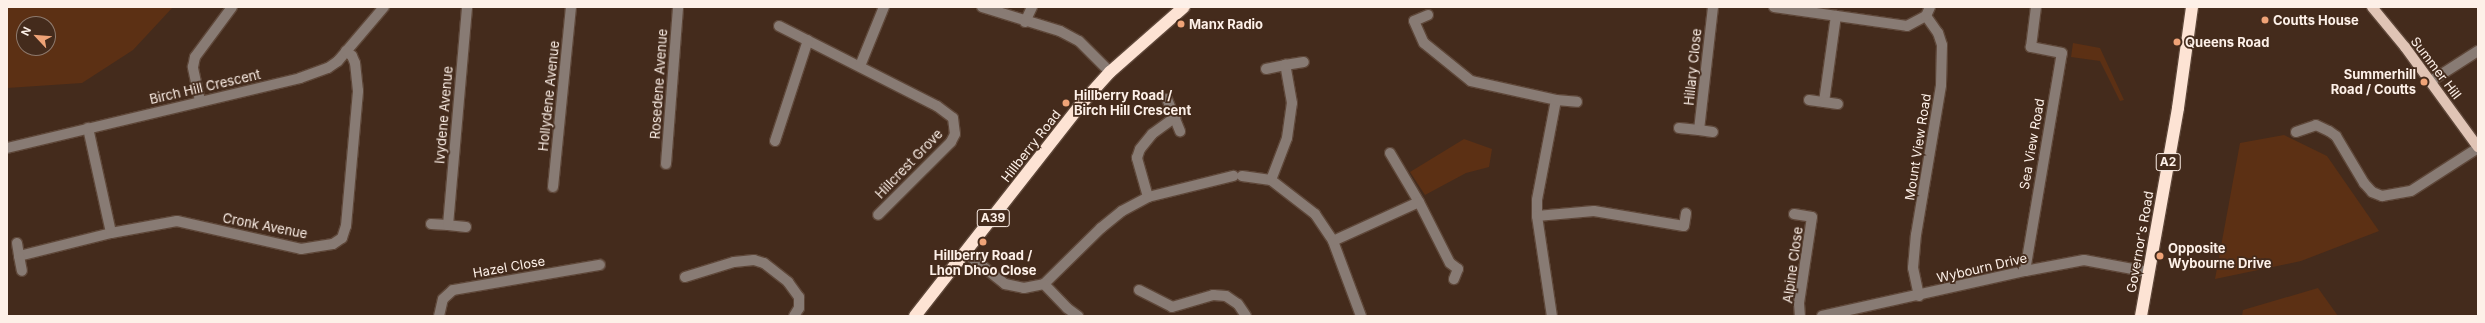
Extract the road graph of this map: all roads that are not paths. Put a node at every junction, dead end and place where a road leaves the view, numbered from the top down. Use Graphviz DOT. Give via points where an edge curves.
graph roads {
  1 [pos="232,7"];
  2 [pos="384,7"];
  3 [pos="467,7"];
  4 [pos="571,7"];
  5 [pos="678,7"];
  6 [pos="884,7"];
  7 [pos="982,7"];
  8 [pos="1032,7"];
  9 [pos="1184,7"];
  10 [pos="1713,7"];
  11 [pos="1774,7"];
  12 [pos="2036,7"];
  13 [pos="2192,7"];
  14 [pos="2372,7"];
  15 [pos="1786,8"];
  16 [pos="1928,12"];
  17 [pos="1428,15"];
  18 [pos="1836,16"];
  19 [pos="1025,22"];
  20 [pos="779,26"];
  21 [pos="808,40"];
  22 [pos="346,51"];
  23 [pos="2478,51"];
  24 [pos="1304,62"];
  25 [pos="1285,65"];
  26 [pos="860,66"];
  27 [pos="1266,69"];
  28 [pos="1110,72"];
  29 [pos="2430,81"];
  30 [pos="1167,99"];
  31 [pos="1556,100"];
  32 [pos="1809,100"];
  33 [pos="200,101"];
  34 [pos="1577,102"];
  35 [pos="1824,102"];
  36 [pos="1838,104"];
  37 [pos="1175,117"];
  38 [pos="88,128"];
  39 [pos="1679,128"];
  40 [pos="1699,130"];
  41 [pos="1180,131"];
  42 [pos="1712,132"];
  43 [pos="2296,132"];
  44 [pos="775,140"];
  45 [pos="2478,147"];
  46 [pos="7,148"];
  47 [pos="1390,153"];
  48 [pos="666,164"];
  49 [pos="1271,180"];
  50 [pos="553,187"];
  51 [pos="1148,197"];
  52 [pos="1419,202"];
  53 [pos="1686,213"];
  54 [pos="878,214"];
  55 [pos="1794,214"];
  56 [pos="1537,216"];
  57 [pos="431,224"];
  58 [pos="448,225"];
  59 [pos="466,227"];
  60 [pos="111,233"];
  61 [pos="1333,241"];
  62 [pos="17,243"];
  63 [pos="966,254"];
  64 [pos="19,256"];
  65 [pos="600,265"];
  66 [pos="2025,270"];
  67 [pos="22,271"];
  68 [pos="2149,272"];
  69 [pos="685,277"];
  70 [pos="1454,279"];
  71 [pos="1044,284"];
  72 [pos="1139,290"];
  73 [pos="1919,296"];
  74 [pos="439,316"];
  75 [pos="794,316"];
  76 [pos="915,316"];
  77 [pos="1078,316"];
  78 [pos="1246,316"];
  79 [pos="1362,316"];
  80 [pos="1552,316"];
  81 [pos="1800,316"];
  82 [pos="1822,316"];
  83 [pos="2141,316"];
  1 -- 33 [label="street" via="195,57 193,66"];
  2 -- 22 [label="street, Birch Hill Crescent"];
  3 -- 58 [label="street, Ivydene Avenue"];
  4 -- 50 [label="street, Hollydene Avenue"];
  5 -- 48 [label="street, Rosedene Avenue"];
  6 -- 26 [label="street"];
  7 -- 19 [label="street"];
  8 -- 19 [label="street"];
  9 -- 28 [label="highway, Hillberry Road / A39"];
  10 -- 40 [label="street, Hillary Close"];
  11 -- 15 [label="street"];
  12 -- 66 [label="street, Sea View Road" via="2031,47 2062,53"];
  13 -- 68 [label="highway, Governor's Road / A2"];
  14 -- 29 [label="main road, Summer Hill"];
  15 -- 18 [label="street"];
  16 -- 18 [label="street" via="1907,26"];
  16 -- 73 [label="street, Mount View Road" via="1942,45 1941,85 1914,255 1913,268"];
  17 -- 31 [label="street" via="1414,21 1424,43 1471,81"];
  18 -- 35 [label="street"];
  19 -- 28 [label="street" via="1060,31 1079,41"];
  20 -- 21 [label="street, Hillcrest Grove"];
  21 -- 26 [label="street, Hillcrest Grove"];
  21 -- 44 [label="street"];
  22 -- 33 [label="street, Birch Hill Crescent" via="328,68 300,78"];
  22 -- 60 [label="street, Cronk Avenue" via="355,63 358,91 346,226 342,238 334,244 301,249 177,221"];
  23 -- 29 [label="street"];
  24 -- 25 [label="street"];
  25 -- 27 [label="street"];
  25 -- 49 [label="street" via="1292,103 1287,138"];
  26 -- 54 [label="street, Hillcrest Grove" via="938,106 949,113 956,125 952,142"];
  28 -- 63 [label="highway, Hillberry Road / A39" via="1056,135"];
  29 -- 45 [label="main road, Summer Hill"];
  30 -- 37 [label="street"];
  31 -- 34 [label="street"];
  31 -- 56 [label="street"];
  32 -- 35 [label="street"];
  33 -- 38 [label="street, Birch Hill Crescent"];
  35 -- 36 [label="street"];
  37 -- 41 [label="street"];
  37 -- 51 [label="street" via="1152,134 1138,154"];
  38 -- 46 [label="street, Birch Hill Crescent"];
  38 -- 60 [label="street"];
  39 -- 40 [label="street"];
  40 -- 42 [label="street"];
  43 -- 45 [label="street" via="2316,125 2329,130 2336,136 2364,183 2372,192 2382,196 2400,195 2411,191"];
  47 -- 52 [label="street"];
  49 -- 51 [label="street" via="1237,176"];
  49 -- 61 [label="street" via="1315,214"];
  51 -- 71 [label="street" via="1101,228"];
  52 -- 61 [label="street"];
  52 -- 70 [label="street" via="1450,263 1458,269"];
  53 -- 56 [label="street" via="1684,226 1594,211"];
  55 -- 81 [label="street, Alpine Close" via="1817,218 1799,303"];
  56 -- 80 [label="street"];
  57 -- 58 [label="street"];
  58 -- 59 [label="street"];
  60 -- 64 [label="street, Cronk Avenue"];
  61 -- 79 [label="street"];
  62 -- 64 [label="street"];
  63 -- 71 [label="street" via="1005,284 1024,288"];
  63 -- 76 [label="highway, Hillberry Road / A39"];
  64 -- 67 [label="street"];
  65 -- 74 [label="street, Hazel Close" via="453,290 444,299"];
  66 -- 68 [label="street, Wybourn Drive" via="2084,260"];
  66 -- 73 [label="street, Wybourn Drive"];
  68 -- 83 [label="highway, Governor's Road / A2"];
  69 -- 75 [label="street" via="734,262 754,260 764,263 788,282 799,297 799,308"];
  71 -- 77 [label="street"];
  72 -- 78 [label="street" via="1172,307 1213,295 1226,296 1238,304"];
  73 -- 82 [label="street, Wybourn Drive"];
}
